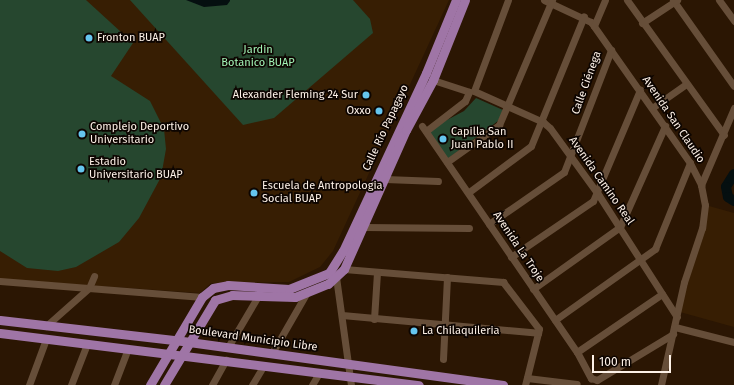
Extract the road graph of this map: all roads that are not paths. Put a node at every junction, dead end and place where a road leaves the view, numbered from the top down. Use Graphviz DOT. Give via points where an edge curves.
graph roads {
  1 [pos="456,0"];
  2 [pos="465,0"];
  3 [pos="508,0"];
  4 [pos="605,0"];
  5 [pos="627,0"];
  6 [pos="719,0"];
  7 [pos="549,1"];
  8 [pos="675,1"];
  9 [pos="584,16"];
  10 [pos="734,21"];
  11 [pos="642,23"];
  12 [pos="594,26"];
  13 [pos="611,50"];
  14 [pos="434,78"];
  15 [pos="686,84"];
  16 [pos="734,86"];
  17 [pos="640,90"];
  18 [pos="472,92"];
  19 [pos="507,107"];
  20 [pos="652,108"];
  21 [pos="734,108"];
  22 [pos="543,122"];
  23 [pos="665,126"];
  24 [pos="724,135"];
  25 [pos="572,157"];
  26 [pos="447,162"];
  27 [pos="690,162"];
  28 [pos="385,179"];
  29 [pos="438,181"];
  30 [pos="701,186"];
  31 [pos="469,192"];
  32 [pos="598,194"];
  33 [pos="489,224"];
  34 [pos="364,227"];
  35 [pos="620,227"];
  36 [pos="469,228"];
  37 [pos="511,257"];
  38 [pos="642,261"];
  39 [pos="344,269"];
  40 [pos="377,272"];
  41 [pos="94,276"];
  42 [pos="336,277"];
  43 [pos="447,277"];
  44 [pos="0,281"];
  45 [pos="89,288"];
  46 [pos="533,289"];
  47 [pos="306,294"];
  48 [pos="662,294"];
  49 [pos="258,296"];
  50 [pos="202,297"];
  51 [pos="342,315"];
  52 [pos="677,317"];
  53 [pos="374,319"];
  54 [pos="0,320"];
  55 [pos="555,320"];
  56 [pos="46,326"];
  57 [pos="444,327"];
  58 [pos="675,327"];
  59 [pos="0,333"];
  60 [pos="538,334"];
  61 [pos="673,334"];
  62 [pos="46,339"];
  63 [pos="176,341"];
  64 [pos="189,342"];
  65 [pos="734,342"];
  66 [pos="87,344"];
  67 [pos="228,348"];
  68 [pos="128,349"];
  69 [pos="577,352"];
  70 [pos="169,353"];
  71 [pos="272,353"];
  72 [pos="181,355"];
  73 [pos="443,359"];
  74 [pos="226,360"];
  75 [pos="349,364"];
  76 [pos="264,365"];
  77 [pos="319,373"];
  78 [pos="351,381"];
  79 [pos="526,381"];
  80 [pos="577,384"];
  81 [pos="29,385"];
  82 [pos="71,385"];
  83 [pos="114,385"];
  84 [pos="150,385"];
  85 [pos="164,385"];
  86 [pos="212,385"];
  87 [pos="252,385"];
  88 [pos="312,385"];
  89 [pos="420,385"];
  90 [pos="503,385"];
  91 [pos="661,385"];
  1 -- 50 [label="main road, Calle Río Papagayo" via="426,72 343,251 329,273 289,290 228,285 213,288"];
  2 -- 14 [label="main road, Calle Río Papagayo"];
  3 -- 18 [label="street"];
  4 -- 12 [label="street"];
  5 -- 11 [label="street"];
  6 -- 10 [label="street"];
  7 -- 9 [label="street, Avenida San Claudio"];
  7 -- 19 [label="street"];
  8 -- 11 [label="street"];
  8 -- 16 [label="street"];
  9 -- 12 [label="street, Avenida San Claudio"];
  9 -- 22 [label="street"];
  11 -- 15 [label="street"];
  12 -- 13 [label="street, Avenida San Claudio"];
  13 -- 17 [label="street, Avenida San Claudio"];
  13 -- 25 [label="street, Calle Ciénega"];
  14 -- 18 [label="street, Avenida Camino Real"];
  14 -- 28 [label="main road, Calle Río Papagayo" via="406,130"];
  15 -- 20 [label="street"];
  15 -- 24 [label="street"];
  17 -- 20 [label="street, Avenida San Claudio"];
  17 -- 32 [label="street"];
  18 -- 19 [label="street, Avenida Camino Real"];
  18 -- 26 [label="street, Avenida La Troje" via="465,101 424,129"];
  19 -- 22 [label="street, Avenida Camino Real"];
  19 -- 26 [label="street" via="498,127"];
  20 -- 23 [label="street, Avenida San Claudio"];
  21 -- 24 [label="street"];
  22 -- 25 [label="street, Avenida Camino Real"];
  22 -- 31 [label="street" via="528,150"];
  23 -- 27 [label="street, Avenida San Claudio"];
  23 -- 35 [label="street"];
  24 -- 30 [label="street"];
  25 -- 32 [label="street, Avenida Camino Real"];
  25 -- 33 [label="street, Calle Ciénega" via="562,174"];
  26 -- 31 [label="street, Avenida La Troje"];
  27 -- 30 [label="street, Avenida San Claudio"];
  27 -- 38 [label="street" via="657,246"];
  28 -- 29 [label="street"];
  28 -- 34 [label="main road, Calle Río Papagayo"];
  30 -- 52 [label="street, Avenida San Claudio" via="704,213"];
  31 -- 33 [label="street, Avenida La Troje"];
  32 -- 35 [label="street, Avenida Camino Real"];
  32 -- 37 [label="street" via="590,204"];
  33 -- 37 [label="street, Avenida La Troje"];
  34 -- 36 [label="street"];
  34 -- 39 [label="main road, Calle Río Papagayo"];
  35 -- 38 [label="street, Avenida Camino Real"];
  35 -- 46 [label="street"];
  37 -- 46 [label="street, Avenida La Troje"];
  38 -- 48 [label="street, Avenida Camino Real"];
  38 -- 55 [label="street"];
  39 -- 40 [label="street"];
  39 -- 42 [label="main road, Calle Río Papagayo"];
  40 -- 43 [label="street"];
  40 -- 53 [label="street"];
  41 -- 45 [label="street"];
  42 -- 47 [label="main road, Calle Río Papagayo" via="328,284"];
  42 -- 51 [label="street"];
  43 -- 57 [label="street"];
  43 -- 60 [label="street" via="503,282 540,329"];
  44 -- 45 [label="street"];
  45 -- 50 [label="street"];
  45 -- 56 [label="street"];
  46 -- 55 [label="street, Avenida La Troje"];
  47 -- 49 [label="main road, Calle Río Papagayo" via="295,297"];
  47 -- 71 [label="street"];
  48 -- 52 [label="street, Avenida Camino Real"];
  48 -- 69 [label="street"];
  49 -- 64 [label="main road, Calle Río Papagayo" via="232,295 215,300"];
  49 -- 67 [label="street"];
  50 -- 63 [label="main road"];
  51 -- 53 [label="street"];
  51 -- 75 [label="street"];
  52 -- 58 [label="street, Avenida San Claudio"];
  53 -- 57 [label="street"];
  54 -- 56 [label="main road, Boulevard Municipio Libre"];
  55 -- 69 [label="street, Avenida La Troje"];
  56 -- 63 [label="main road, Boulevard Municipio Libre"];
  57 -- 60 [label="street"];
  57 -- 73 [label="street"];
  58 -- 61 [label="street, Avenida San Claudio"];
  58 -- 65 [label="street"];
  59 -- 62 [label="main road"];
  60 -- 79 [label="street"];
  61 -- 69 [label="street, Avenida La Troje" via="594,380"];
  61 -- 91 [label="street, Avenida San Claudio"];
  62 -- 66 [label="main road"];
  62 -- 81 [label="street"];
  63 -- 64 [label="main road, Boulevard Municipio Libre"];
  63 -- 70 [label="main road"];
  64 -- 67 [label="main road, Boulevard Municipio Libre"];
  64 -- 72 [label="main road"];
  66 -- 68 [label="main road"];
  66 -- 82 [label="street"];
  67 -- 71 [label="main road, Boulevard Municipio Libre"];
  68 -- 70 [label="main road"];
  68 -- 83 [label="street"];
  70 -- 72 [label="main road"];
  70 -- 84 [label="main road"];
  71 -- 75 [label="main road, Boulevard Municipio Libre"];
  72 -- 74 [label="main road"];
  72 -- 85 [label="main road"];
  74 -- 76 [label="main road"];
  74 -- 86 [label="street"];
  75 -- 78 [label="street"];
  75 -- 90 [label="main road, Boulevard Municipio Libre"];
  76 -- 77 [label="main road"];
  76 -- 87 [label="street"];
  77 -- 78 [label="main road"];
  77 -- 88 [label="street"];
  78 -- 89 [label="main road"];
  79 -- 80 [label="street"];
}
